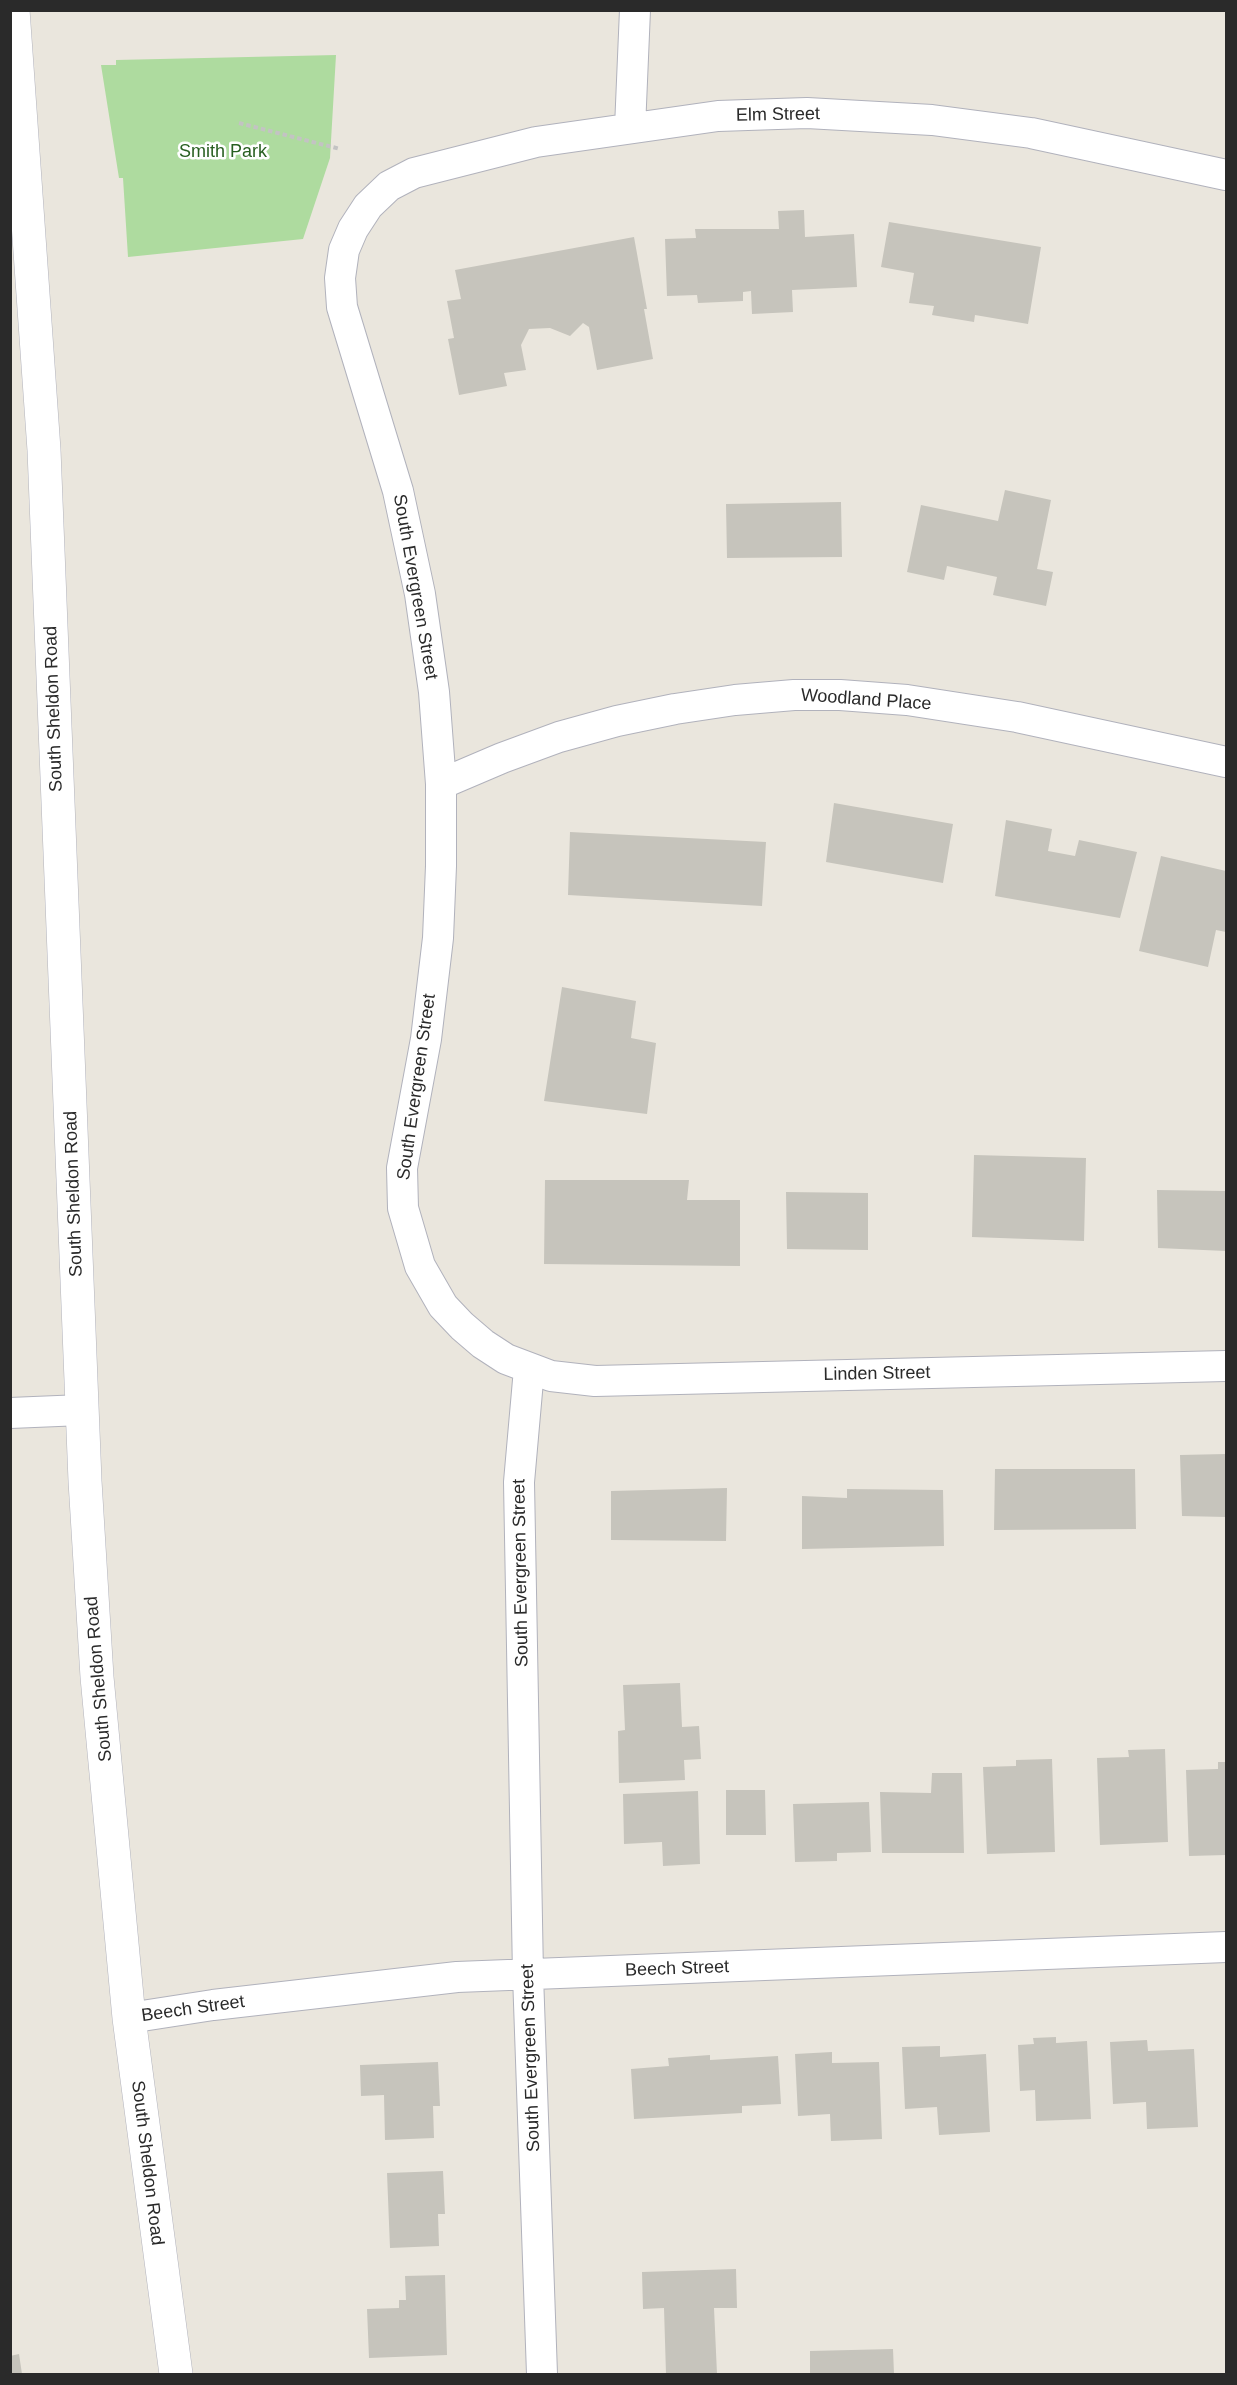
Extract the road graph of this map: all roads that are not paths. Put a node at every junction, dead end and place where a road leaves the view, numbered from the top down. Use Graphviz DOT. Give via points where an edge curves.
graph roads {
  1 [pos="13,10"];
  2 [pos="635,10"];
  3 [pos="630,128"];
  4 [pos="1227,175"];
  5 [pos="353,229"];
  6 [pos="20,259"];
  7 [pos="1227,762"];
  8 [pos="441,784"];
  9 [pos="1227,1366"];
  10 [pos="529,1369"];
  11 [pos="82,1410"];
  12 [pos="10,1413"];
  13 [pos="1227,1947"];
  14 [pos="528,1975"];
  15 [pos="129,2018"];
  16 [pos="176,2374"];
  17 [pos="542,2374"];
  1 -- 6 [label="main road, South Sheldon Road"];
  2 -- 3 [label="street"];
  3 -- 4 [label="street, Elm Street" via="718,116 807,113 932,120 1031,133"];
  3 -- 5 [label="street, Elm Street" via="536,142 414,173 389,186 368,206"];
  5 -- 8 [label="street, South Evergreen Street" via="344,250 340,278 342,307 398,491 420,594 434,692"];
  6 -- 11 [label="main road, South Sheldon Road" via="44,450"];
  7 -- 8 [label="street, Woodland Place" via="1017,717 907,700 794,695 735,700 617,721 559,737"];
  8 -- 10 [label="street, South Evergreen Street" via="438,938 426,1040 402,1168 403,1208 420,1266 443,1306 483,1344"];
  9 -- 10 [label="street, Linden Street" via="595,1381 558,1378"];
  10 -- 14 [label="street, South Evergreen Street" via="519,1482"];
  11 -- 12 [label="street"];
  11 -- 15 [label="main road, South Sheldon Road" via="97,1677"];
  13 -- 14 [label="street, Beech Street"];
  14 -- 15 [label="street, Beech Street" via="457,1977"];
  14 -- 17 [label="street, South Evergreen Street"];
  15 -- 16 [label="main road, South Sheldon Road"];
}
